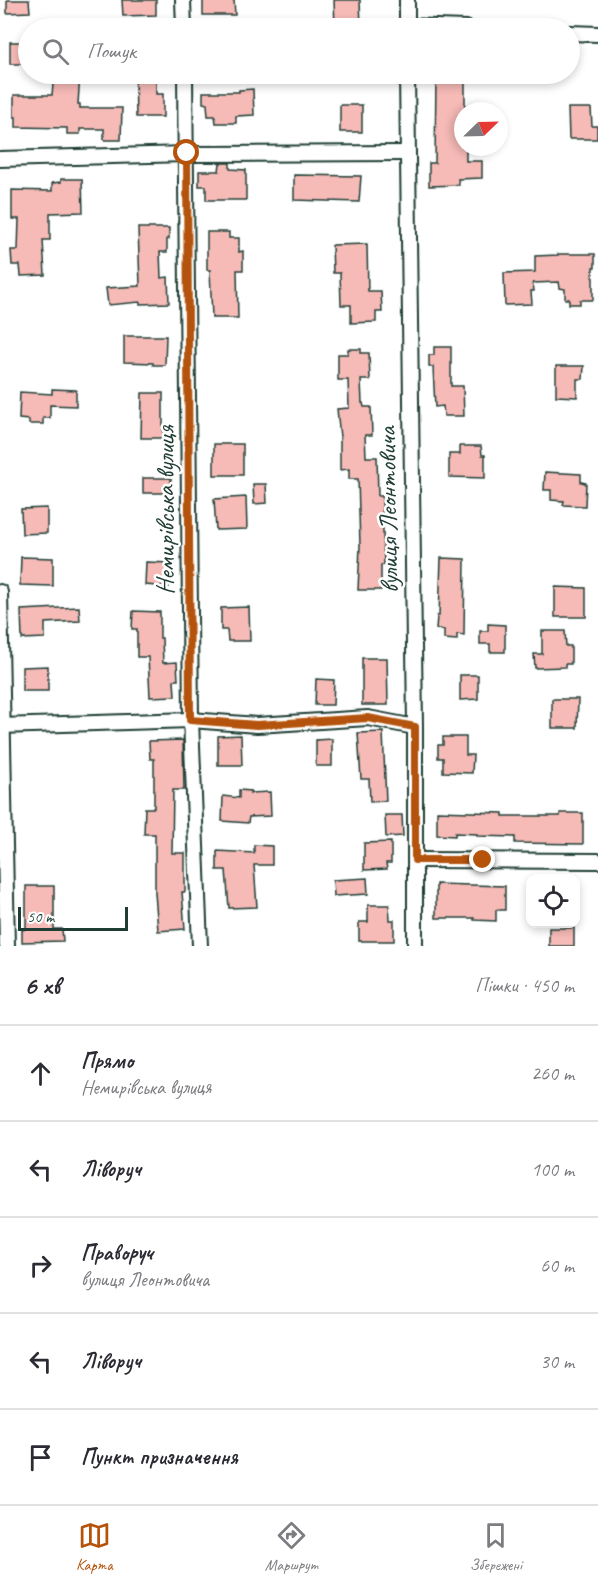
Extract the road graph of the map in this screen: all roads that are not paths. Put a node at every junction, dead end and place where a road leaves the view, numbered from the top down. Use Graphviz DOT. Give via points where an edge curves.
graph roads {
  1 [pos="183,0"];
  2 [pos="407,0"];
  3 [pos="184,18"];
  4 [pos="407,18"];
  5 [pos="580,33"];
  6 [pos="598,34"];
  7 [pos="185,84"];
  8 [pos="407,84"];
  9 [pos="187,153"];
  10 [pos="408,153"];
  11 [pos="0,159"];
  12 [pos="0,592"];
  13 [pos="190,720"];
  14 [pos="1,726"];
  15 [pos="415,727"];
  16 [pos="415,860"];
  17 [pos="598,861"];
  18 [pos="7,946"];
  19 [pos="200,946"];
  20 [pos="415,946"];
  1 -- 3 [label="street"];
  2 -- 4 [label="street"];
  5 -- 6 [label="street"];
  7 -- 9 [label="street, Немирівська вулиця"];
  8 -- 10 [label="street, вулиця Леонтовича"];
  9 -- 10 [label="street"];
  9 -- 11 [label="street"];
  9 -- 13 [label="street, Немирівська вулиця"];
  10 -- 15 [label="street, вулиця Леонтовича"];
  12 -- 14 [label="street"];
  13 -- 14 [label="street"];
  13 -- 15 [label="street" via="257,725 368,718"];
  13 -- 19 [label="street, Немирівська вулиця"];
  14 -- 18 [label="street"];
  15 -- 16 [label="street, вулиця Леонтовича"];
  16 -- 17 [label="street"];
  16 -- 20 [label="street, вулиця Леонтовича"];
}
